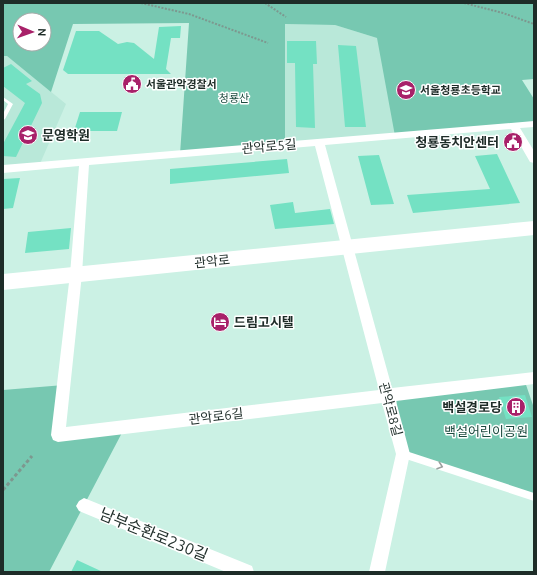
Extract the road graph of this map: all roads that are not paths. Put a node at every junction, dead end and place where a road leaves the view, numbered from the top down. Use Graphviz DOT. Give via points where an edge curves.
graph roads {
  1 [pos="3,98"];
  2 [pos="3,118"];
  3 [pos="534,124"];
  4 [pos="514,126"];
  5 [pos="319,142"];
  6 [pos="534,160"];
  7 [pos="84,162"];
  8 [pos="3,168"];
  9 [pos="534,228"];
  10 [pos="348,247"];
  11 [pos="76,274"];
  12 [pos="3,282"];
  13 [pos="534,378"];
  14 [pos="388,395"];
  15 [pos="403,454"];
  16 [pos="534,498"];
  17 [pos="84,506"];
  18 [pos="246,572"];
  19 [pos="377,572"];
  1 -- 2 [label="lane" via="11,104"];
  3 -- 4 [label="street, 관악로5길"];
  4 -- 5 [label="street, 관악로5길"];
  4 -- 6 [label="street"];
  5 -- 7 [label="street, 관악로5길"];
  5 -- 10 [label="street"];
  7 -- 8 [label="street, 관악로5길"];
  7 -- 11 [label="street"];
  9 -- 10 [label="main road, 관악로"];
  10 -- 11 [label="main road, 관악로"];
  10 -- 14 [label="street, 관악로8길"];
  11 -- 12 [label="main road, 관악로"];
  11 -- 14 [label="street, 관악로6길" via="58,435"];
  13 -- 14 [label="street, 관악로6길"];
  14 -- 15 [label="street, 관악로8길"];
  15 -- 16 [label="lane, one-way"];
  15 -- 19 [label="street, 관악로8길"];
  17 -- 18 [label="street, 남부순환로230길"];
}
